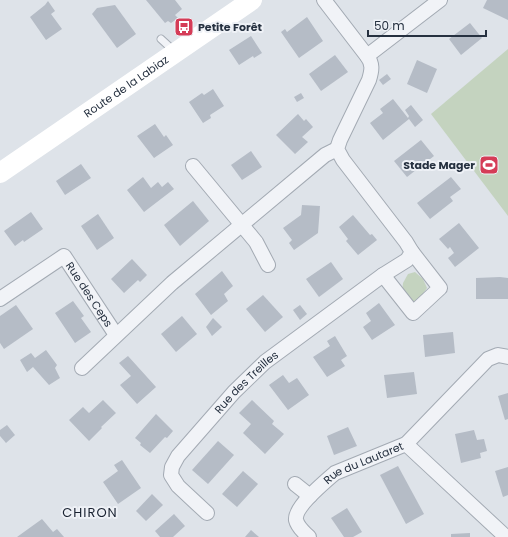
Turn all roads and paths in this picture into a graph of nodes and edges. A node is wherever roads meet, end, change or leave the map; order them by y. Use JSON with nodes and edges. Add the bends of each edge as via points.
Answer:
{"nodes":[{"id":1,"x":324,"y":0,"type":"edge"},
{"id":2,"x":440,"y":0,"type":"edge"},
{"id":3,"x":248,"y":1,"type":"edge"},
{"id":4,"x":161,"y":39,"type":"dead end"},
{"id":5,"x":176,"y":53,"type":"junction"},
{"id":6,"x":367,"y":56,"type":"junction"},
{"id":7,"x":337,"y":149,"type":"junction"},
{"id":8,"x":193,"y":166,"type":"dead end"},
{"id":9,"x":0,"y":173,"type":"edge"},
{"id":10,"x":241,"y":224,"type":"junction"},
{"id":11,"x":412,"y":252,"type":"junction"},
{"id":12,"x":268,"y":265,"type":"dead end"},
{"id":13,"x":383,"y":276,"type":"junction"},
{"id":14,"x":0,"y":299,"type":"edge"},
{"id":15,"x":116,"y":335,"type":"junction"},
{"id":16,"x":508,"y":357,"type":"edge"},
{"id":17,"x":82,"y":368,"type":"dead end"},
{"id":18,"x":406,"y":444,"type":"junction"},
{"id":19,"x":295,"y":484,"type":"dead end"},
{"id":20,"x":310,"y":496,"type":"junction"},
{"id":21,"x":207,"y":513,"type":"dead end"},
{"id":22,"x":309,"y":537,"type":"edge"},
{"id":23,"x":506,"y":537,"type":"edge"}],
"edges":[{"from":1,"to":6,"type":"street"},
{"from":2,"to":6,"type":"street"},
{"from":3,"to":5,"type":"main road","name":"Route de la Labiaz"},
{"from":4,"to":5,"type":"lane"},
{"from":5,"to":9,"type":"main road","name":"Route de la Labiaz"},
{"from":6,"to":7,"type":"street","via":[[372,69],[369,80]]},
{"from":7,"to":10,"type":"street","name":"Rue des Ceps","via":[[325,155]]},
{"from":7,"to":11,"type":"street"},
{"from":8,"to":10,"type":"street"},
{"from":10,"to":12,"type":"street","via":[[256,242]]},
{"from":10,"to":15,"type":"street","name":"Rue des Ceps"},
{"from":11,"to":13,"type":"street","name":"Rue des Treilles","via":[[407,260]]},
{"from":11,"to":13,"type":"street","via":[[440,288],[413,313]]},
{"from":13,"to":21,"type":"street","name":"Rue des Treilles","via":[[265,362],[234,392],[178,456],[171,475],[178,486]]},
{"from":14,"to":15,"type":"street","name":"Rue des Ceps","via":[[64,256]]},
{"from":15,"to":17,"type":"street","name":"Rue des Ceps"},
{"from":16,"to":18,"type":"street","name":"Rue du Lautaret","via":[[498,355],[488,359]]},
{"from":18,"to":20,"type":"street","name":"Rue du Lautaret","via":[[335,472]]},
{"from":18,"to":23,"type":"street"},
{"from":19,"to":20,"type":"street"},
{"from":20,"to":22,"type":"street","name":"Rue du Lautaret","via":[[297,512],[296,519],[299,528]]}]}
